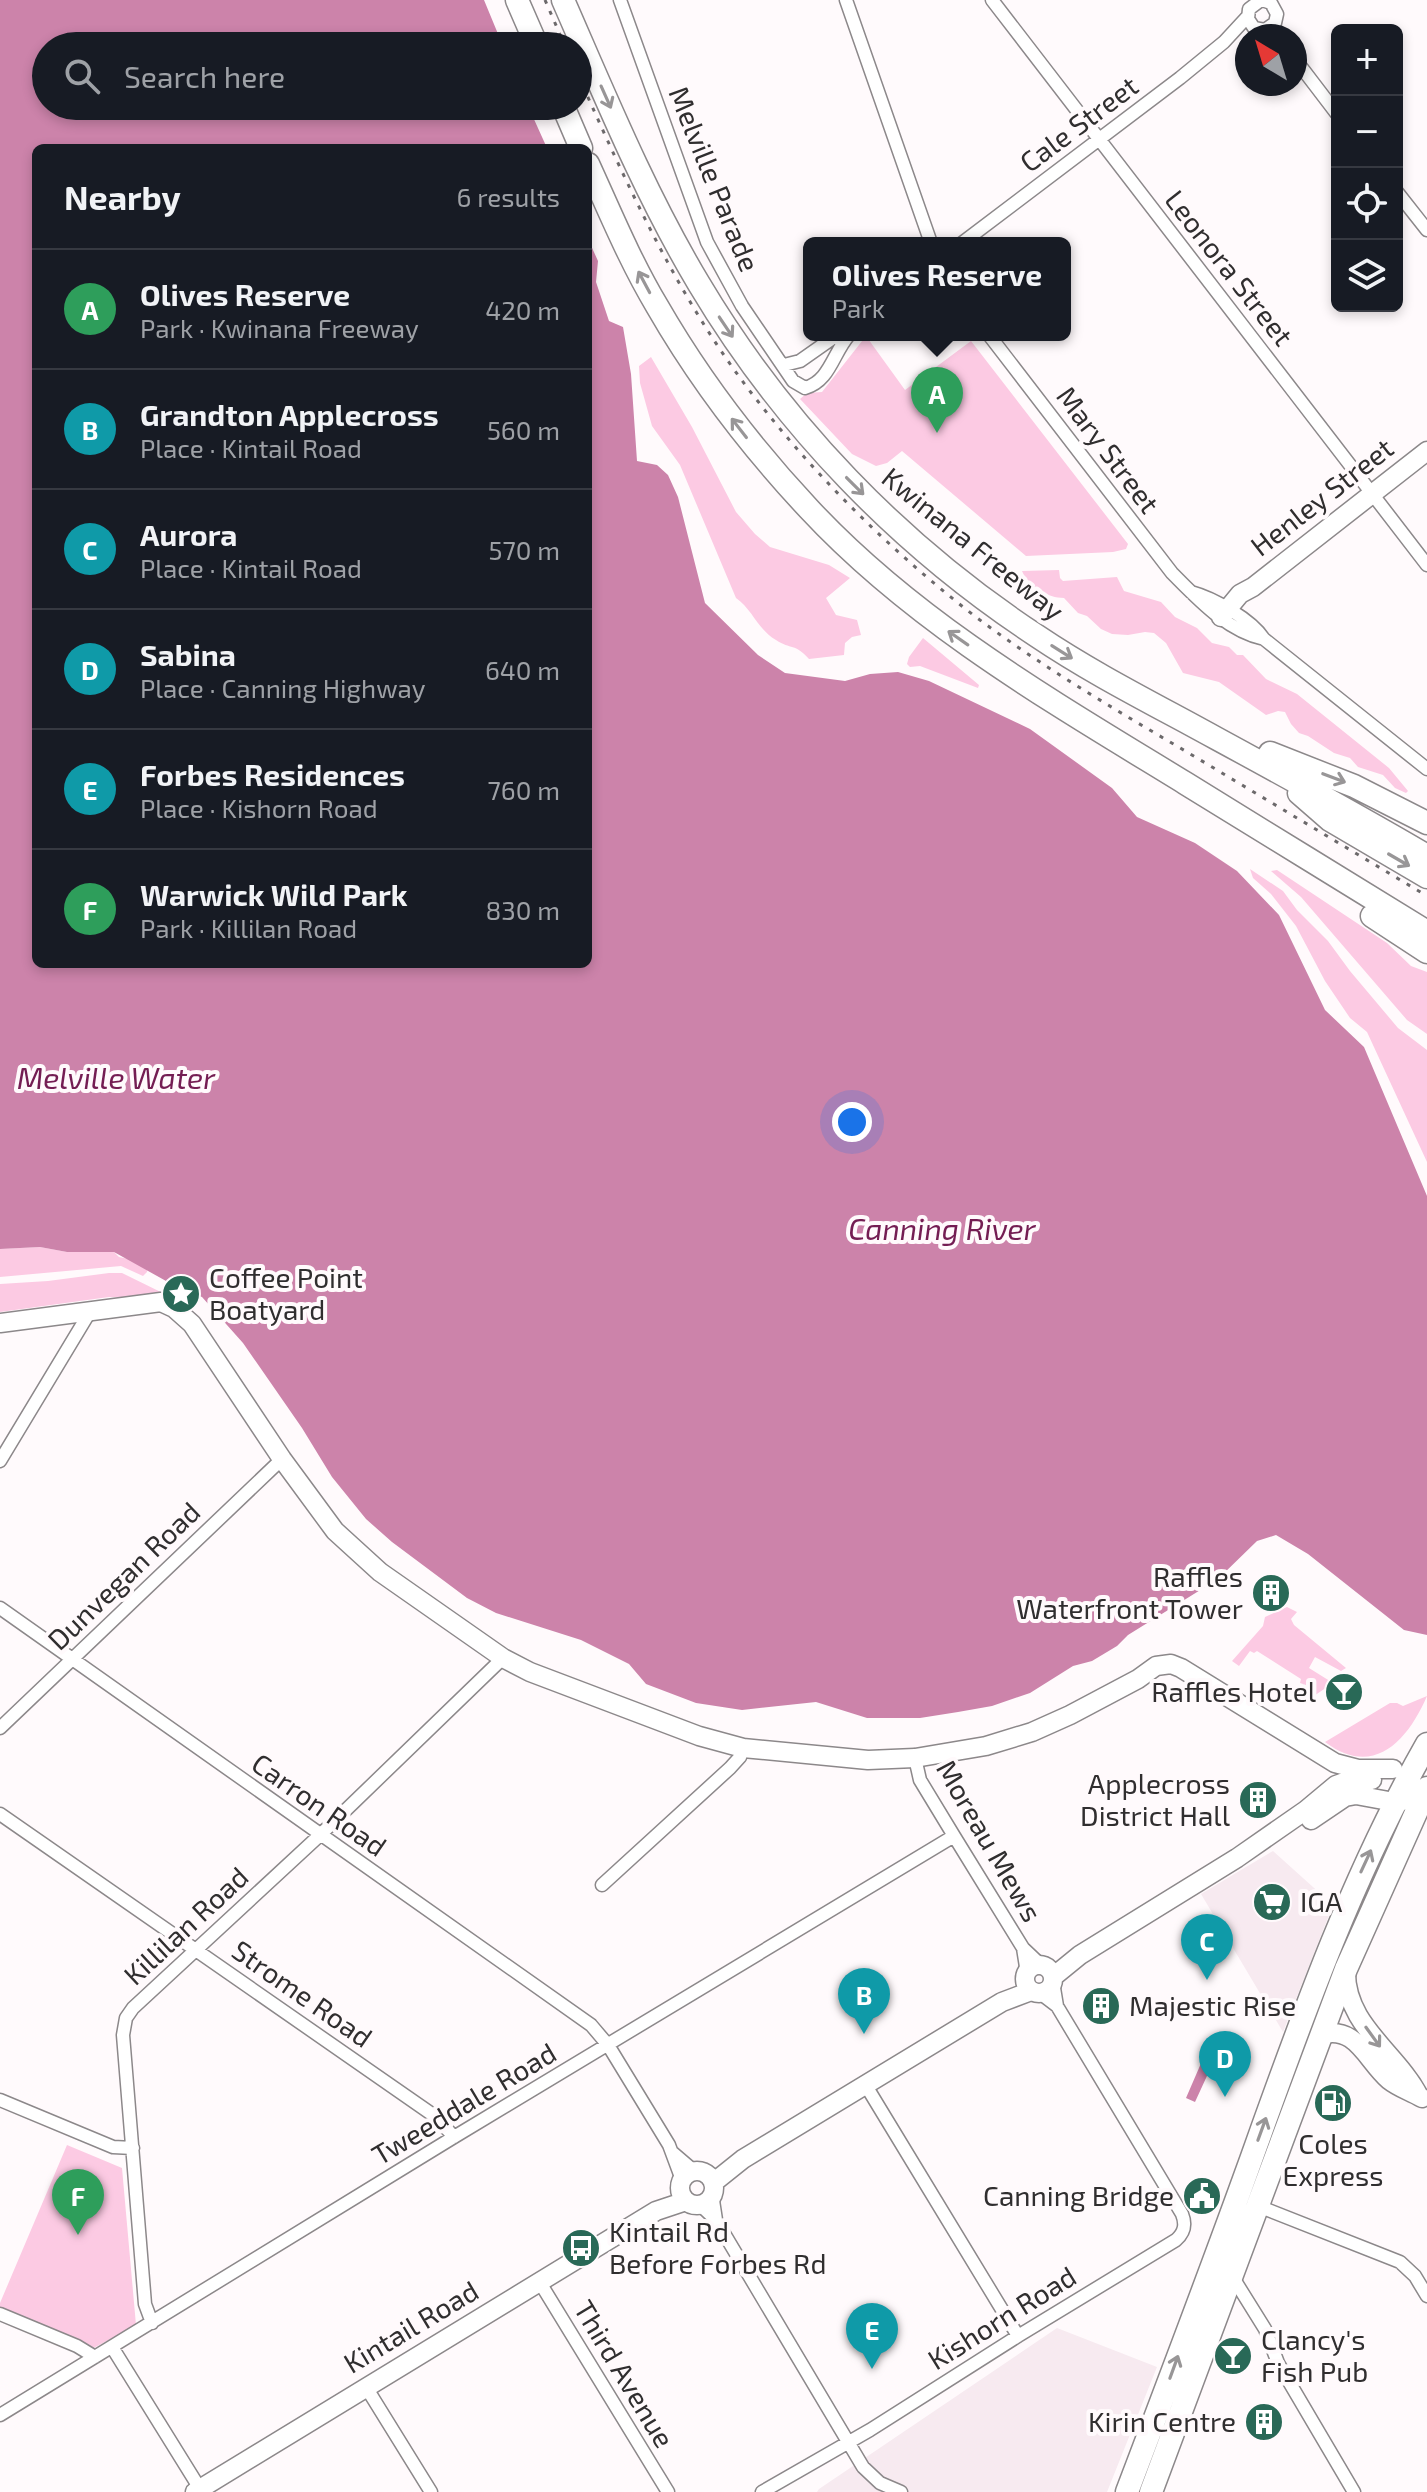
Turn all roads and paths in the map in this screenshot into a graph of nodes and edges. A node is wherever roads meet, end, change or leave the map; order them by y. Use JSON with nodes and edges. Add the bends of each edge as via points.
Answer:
{"nodes":[{"id":1,"x":517,"y":0,"type":"edge"},
{"id":2,"x":563,"y":0,"type":"edge"},
{"id":3,"x":846,"y":0,"type":"edge"},
{"id":4,"x":992,"y":0,"type":"edge"},
{"id":5,"x":623,"y":1,"type":"edge"},
{"id":6,"x":1265,"y":11,"type":"edge"},
{"id":7,"x":531,"y":32,"type":"edge"},
{"id":8,"x":577,"y":32,"type":"edge"},
{"id":9,"x":592,"y":66,"type":"edge"},
{"id":10,"x":1307,"y":75,"type":"edge"},
{"id":11,"x":1331,"y":106,"type":"edge"},
{"id":12,"x":569,"y":120,"type":"edge"},
{"id":13,"x":1099,"y":139,"type":"junction"},
{"id":14,"x":579,"y":144,"type":"edge"},
{"id":15,"x":592,"y":173,"type":"edge"},
{"id":16,"x":1403,"y":200,"type":"edge"},
{"id":17,"x":1427,"y":230,"type":"edge"},
{"id":18,"x":929,"y":237,"type":"edge"},
{"id":19,"x":970,"y":237,"type":"edge"},
{"id":20,"x":828,"y":341,"type":"edge"},
{"id":21,"x":843,"y":341,"type":"edge"},
{"id":22,"x":994,"y":341,"type":"edge"},
{"id":23,"x":784,"y":365,"type":"junction"},
{"id":24,"x":1427,"y":451,"type":"edge"},
{"id":25,"x":1372,"y":493,"type":"junction"},
{"id":26,"x":1427,"y":565,"type":"edge"},
{"id":27,"x":1228,"y":616,"type":"junction"},
{"id":28,"x":1023,"y":682,"type":"junction"},
{"id":29,"x":1183,"y":720,"type":"junction"},
{"id":30,"x":1268,"y":766,"type":"junction"},
{"id":31,"x":1427,"y":769,"type":"edge"},
{"id":32,"x":1427,"y":823,"type":"edge"},
{"id":33,"x":1301,"y":855,"type":"junction"},
{"id":34,"x":1427,"y":856,"type":"edge"},
{"id":35,"x":1427,"y":877,"type":"edge"},
{"id":36,"x":1427,"y":918,"type":"edge"},
{"id":37,"x":1427,"y":932,"type":"edge"},
{"id":38,"x":1427,"y":952,"type":"edge"},
{"id":39,"x":91,"y":1310,"type":"junction"},
{"id":40,"x":0,"y":1323,"type":"edge"},
{"id":41,"x":282,"y":1459,"type":"junction"},
{"id":42,"x":0,"y":1461,"type":"edge"},
{"id":43,"x":0,"y":1608,"type":"edge"},
{"id":44,"x":503,"y":1658,"type":"junction"},
{"id":45,"x":71,"y":1660,"type":"junction"},
{"id":46,"x":1138,"y":1679,"type":"junction"},
{"id":47,"x":0,"y":1728,"type":"edge"},
{"id":48,"x":1427,"y":1744,"type":"edge"},
{"id":49,"x":743,"y":1748,"type":"junction"},
{"id":50,"x":915,"y":1758,"type":"junction"},
{"id":51,"x":1393,"y":1769,"type":"junction"},
{"id":52,"x":1426,"y":1790,"type":"edge"},
{"id":53,"x":1325,"y":1793,"type":"junction"},
{"id":54,"x":1394,"y":1802,"type":"junction"},
{"id":55,"x":0,"y":1814,"type":"edge"},
{"id":56,"x":320,"y":1835,"type":"junction"},
{"id":57,"x":954,"y":1836,"type":"junction"},
{"id":58,"x":1237,"y":1858,"type":"junction"},
{"id":59,"x":602,"y":1885,"type":"dead end"},
{"id":60,"x":196,"y":1949,"type":"junction"},
{"id":61,"x":1346,"y":1969,"type":"junction"},
{"id":62,"x":1039,"y":1978,"type":"junction"},
{"id":63,"x":1320,"y":2035,"type":"junction"},
{"id":64,"x":608,"y":2045,"type":"junction"},
{"id":65,"x":865,"y":2084,"type":"junction"},
{"id":66,"x":1423,"y":2099,"type":"edge"},
{"id":67,"x":0,"y":2100,"type":"edge"},
{"id":68,"x":454,"y":2137,"type":"junction"},
{"id":69,"x":133,"y":2148,"type":"junction"},
{"id":70,"x":696,"y":2186,"type":"junction"},
{"id":71,"x":1258,"y":2206,"type":"junction"},
{"id":72,"x":1183,"y":2232,"type":"joint"},
{"id":73,"x":1231,"y":2276,"type":"junction"},
{"id":74,"x":539,"y":2281,"type":"junction"},
{"id":75,"x":1427,"y":2296,"type":"edge"},
{"id":76,"x":0,"y":2314,"type":"edge"},
{"id":77,"x":152,"y":2323,"type":"junction"},
{"id":78,"x":1018,"y":2336,"type":"junction"},
{"id":79,"x":112,"y":2347,"type":"junction"},
{"id":80,"x":95,"y":2357,"type":"junction"},
{"id":81,"x":366,"y":2387,"type":"junction"},
{"id":82,"x":0,"y":2415,"type":"edge"},
{"id":83,"x":849,"y":2442,"type":"junction"},
{"id":84,"x":781,"y":2480,"type":"junction"},
{"id":85,"x":199,"y":2491,"type":"edge"},
{"id":86,"x":431,"y":2492,"type":"edge"},
{"id":87,"x":668,"y":2492,"type":"edge"},
{"id":88,"x":762,"y":2492,"type":"edge"},
{"id":89,"x":789,"y":2492,"type":"edge"},
{"id":90,"x":901,"y":2492,"type":"edge"},
{"id":91,"x":1127,"y":2492,"type":"edge"},
{"id":92,"x":1151,"y":2492,"type":"edge"},
{"id":93,"x":1354,"y":2492,"type":"edge"}],
"edges":[{"from":1,"to":7,"type":"highway"},
{"from":2,"to":8,"type":"highway","name":"Kwinana Freeway","one_way":true},
{"from":3,"to":18,"type":"street"},
{"from":4,"to":13,"type":"street","name":"Leonora Street"},
{"from":5,"to":23,"type":"street","name":"Melville Parade","via":[[707,242],[742,306]]},
{"from":6,"to":13,"type":"street","name":"Cale Street"},
{"from":9,"to":29,"type":"highway","name":"Kwinana Freeway","one_way":true,"via":[[670,233],[722,322],[798,425],[884,516],[983,598],[1068,656]]},
{"from":10,"to":11,"type":"street"},
{"from":12,"to":14,"type":"highway"},
{"from":13,"to":19,"type":"street","name":"Cale Street"},
{"from":13,"to":25,"type":"street","name":"Leonora Street"},
{"from":28,"to":15,"type":"highway","one_way":true,"via":[[881,579],[808,509],[756,449],[655,304]]},
{"from":16,"to":17,"type":"street"},
{"from":20,"to":23,"type":"street","via":[[800,361]]},
{"from":21,"to":23,"type":"street","via":[[815,385],[805,388],[793,381]]},
{"from":22,"to":27,"type":"street","name":"Mary Street","via":[[1164,563],[1200,602]]},
{"from":24,"to":25,"type":"street","name":"Henley Street"},
{"from":25,"to":26,"type":"street","name":"Leonora Street"},
{"from":25,"to":27,"type":"street","name":"Henley Street","via":[[1245,589]]},
{"from":27,"to":31,"type":"street","name":"Mary Street","via":[[1258,629]]},
{"from":28,"to":33,"type":"highway"},
{"from":28,"to":38,"type":"highway","via":[[1169,791]]},
{"from":29,"to":30,"type":"highway","name":"Kwinana Freeway"},
{"from":29,"to":32,"type":"highway","one_way":true,"via":[[1354,786]]},
{"from":30,"to":34,"type":"highway","name":"Kwinana Freeway"},
{"from":30,"to":35,"type":"highway","one_way":true,"via":[[1330,820]]},
{"from":33,"to":36,"type":"highway"},
{"from":33,"to":37,"type":"highway"},
{"from":39,"to":40,"type":"street"},
{"from":39,"to":41,"type":"street","via":[[161,1302],[183,1314]]},
{"from":39,"to":42,"type":"street"},
{"from":41,"to":44,"type":"street","via":[[353,1548]]},
{"from":41,"to":45,"type":"street","name":"Dunvegan Road"},
{"from":43,"to":45,"type":"street","name":"Carron Road"},
{"from":44,"to":49,"type":"street"},
{"from":44,"to":56,"type":"street","name":"Killilan Road"},
{"from":45,"to":47,"type":"street","name":"Dunvegan Road"},
{"from":45,"to":56,"type":"street","name":"Carron Road"},
{"from":46,"to":50,"type":"street","via":[[1032,1732]]},
{"from":46,"to":51,"type":"street","via":[[1156,1666],[1171,1664],[1335,1763]]},
{"from":46,"to":53,"type":"street","via":[[1169,1674],[1184,1681],[1320,1768]]},
{"from":48,"to":51,"type":"street","name":"Kintail Road"},
{"from":48,"to":54,"type":"highway"},
{"from":49,"to":50,"type":"street","via":[[868,1760]]},
{"from":49,"to":59,"type":"street","via":[[730,1768]]},
{"from":50,"to":57,"type":"street","name":"Moreau Mews","via":[[920,1780]]},
{"from":51,"to":53,"type":"street","name":"Kintail Road","via":[[1374,1779],[1341,1783]]},
{"from":52,"to":54,"type":"street","via":[[1411,1800]]},
{"from":52,"to":61,"type":"highway"},
{"from":53,"to":58,"type":"street","name":"Kintail Road"},
{"from":54,"to":58,"type":"street","name":"Kintail Road","via":[[1345,1797],[1290,1834]]},
{"from":91,"to":54,"type":"highway","one_way":true,"via":[[1297,2031],[1354,1886]]},
{"from":55,"to":60,"type":"street","name":"Strome Road"},
{"from":56,"to":60,"type":"street","name":"Killilan Road"},
{"from":56,"to":64,"type":"street","name":"Carron Road","via":[[591,2025]]},
{"from":57,"to":62,"type":"street","name":"Moreau Mews"},
{"from":57,"to":64,"type":"street","name":"Tweeddale Road"},
{"from":58,"to":62,"type":"street","name":"Kintail Road"},
{"from":60,"to":68,"type":"street","name":"Strome Road","via":[[436,2117]]},
{"from":60,"to":69,"type":"street","name":"Killilan Road","via":[[133,2008],[124,2023]]},
{"from":61,"to":63,"type":"highway"},
{"from":61,"to":66,"type":"street","one_way":true,"via":[[1347,1991],[1357,2014]]},
{"from":62,"to":65,"type":"street","name":"Kintail Road"},
{"from":62,"to":72,"type":"street","name":"Moreau Mews","via":[[1182,2214]]},
{"from":63,"to":66,"type":"street","via":[[1346,2034],[1388,2079]]},
{"from":63,"to":71,"type":"highway"},
{"from":64,"to":68,"type":"street","name":"Tweeddale Road"},
{"from":64,"to":70,"type":"street","name":"Carron Road"},
{"from":65,"to":70,"type":"street","name":"Kintail Road"},
{"from":65,"to":78,"type":"street"},
{"from":67,"to":69,"type":"street","via":[[113,2147]]},
{"from":68,"to":77,"type":"street","name":"Tweeddale Road"},
{"from":69,"to":77,"type":"street","name":"Killilan Road","via":[[145,2304]]},
{"from":70,"to":74,"type":"street","name":"Kintail Road"},
{"from":70,"to":83,"type":"street","name":"Carron Road"},
{"from":71,"to":73,"type":"highway"},
{"from":71,"to":75,"type":"street","via":[[1400,2262]]},
{"from":72,"to":78,"type":"street","name":"Kishorn Road"},
{"from":73,"to":92,"type":"highway"},
{"from":73,"to":93,"type":"street"},
{"from":74,"to":81,"type":"street","name":"Kintail Road"},
{"from":74,"to":87,"type":"street","name":"Third Avenue"},
{"from":76,"to":80,"type":"street"},
{"from":77,"to":79,"type":"street","name":"Tweeddale Road"},
{"from":78,"to":83,"type":"street","name":"Kishorn Road"},
{"from":79,"to":80,"type":"street","name":"Tweeddale Road"},
{"from":79,"to":85,"type":"street"},
{"from":80,"to":82,"type":"street","name":"Tweeddale Road"},
{"from":81,"to":85,"type":"street","name":"Kintail Road"},
{"from":81,"to":86,"type":"street"},
{"from":83,"to":84,"type":"street","name":"Kishorn Road"},
{"from":83,"to":90,"type":"street","via":[[871,2476]]},
{"from":84,"to":88,"type":"street","name":"Kishorn Road"},
{"from":84,"to":89,"type":"street"}]}
